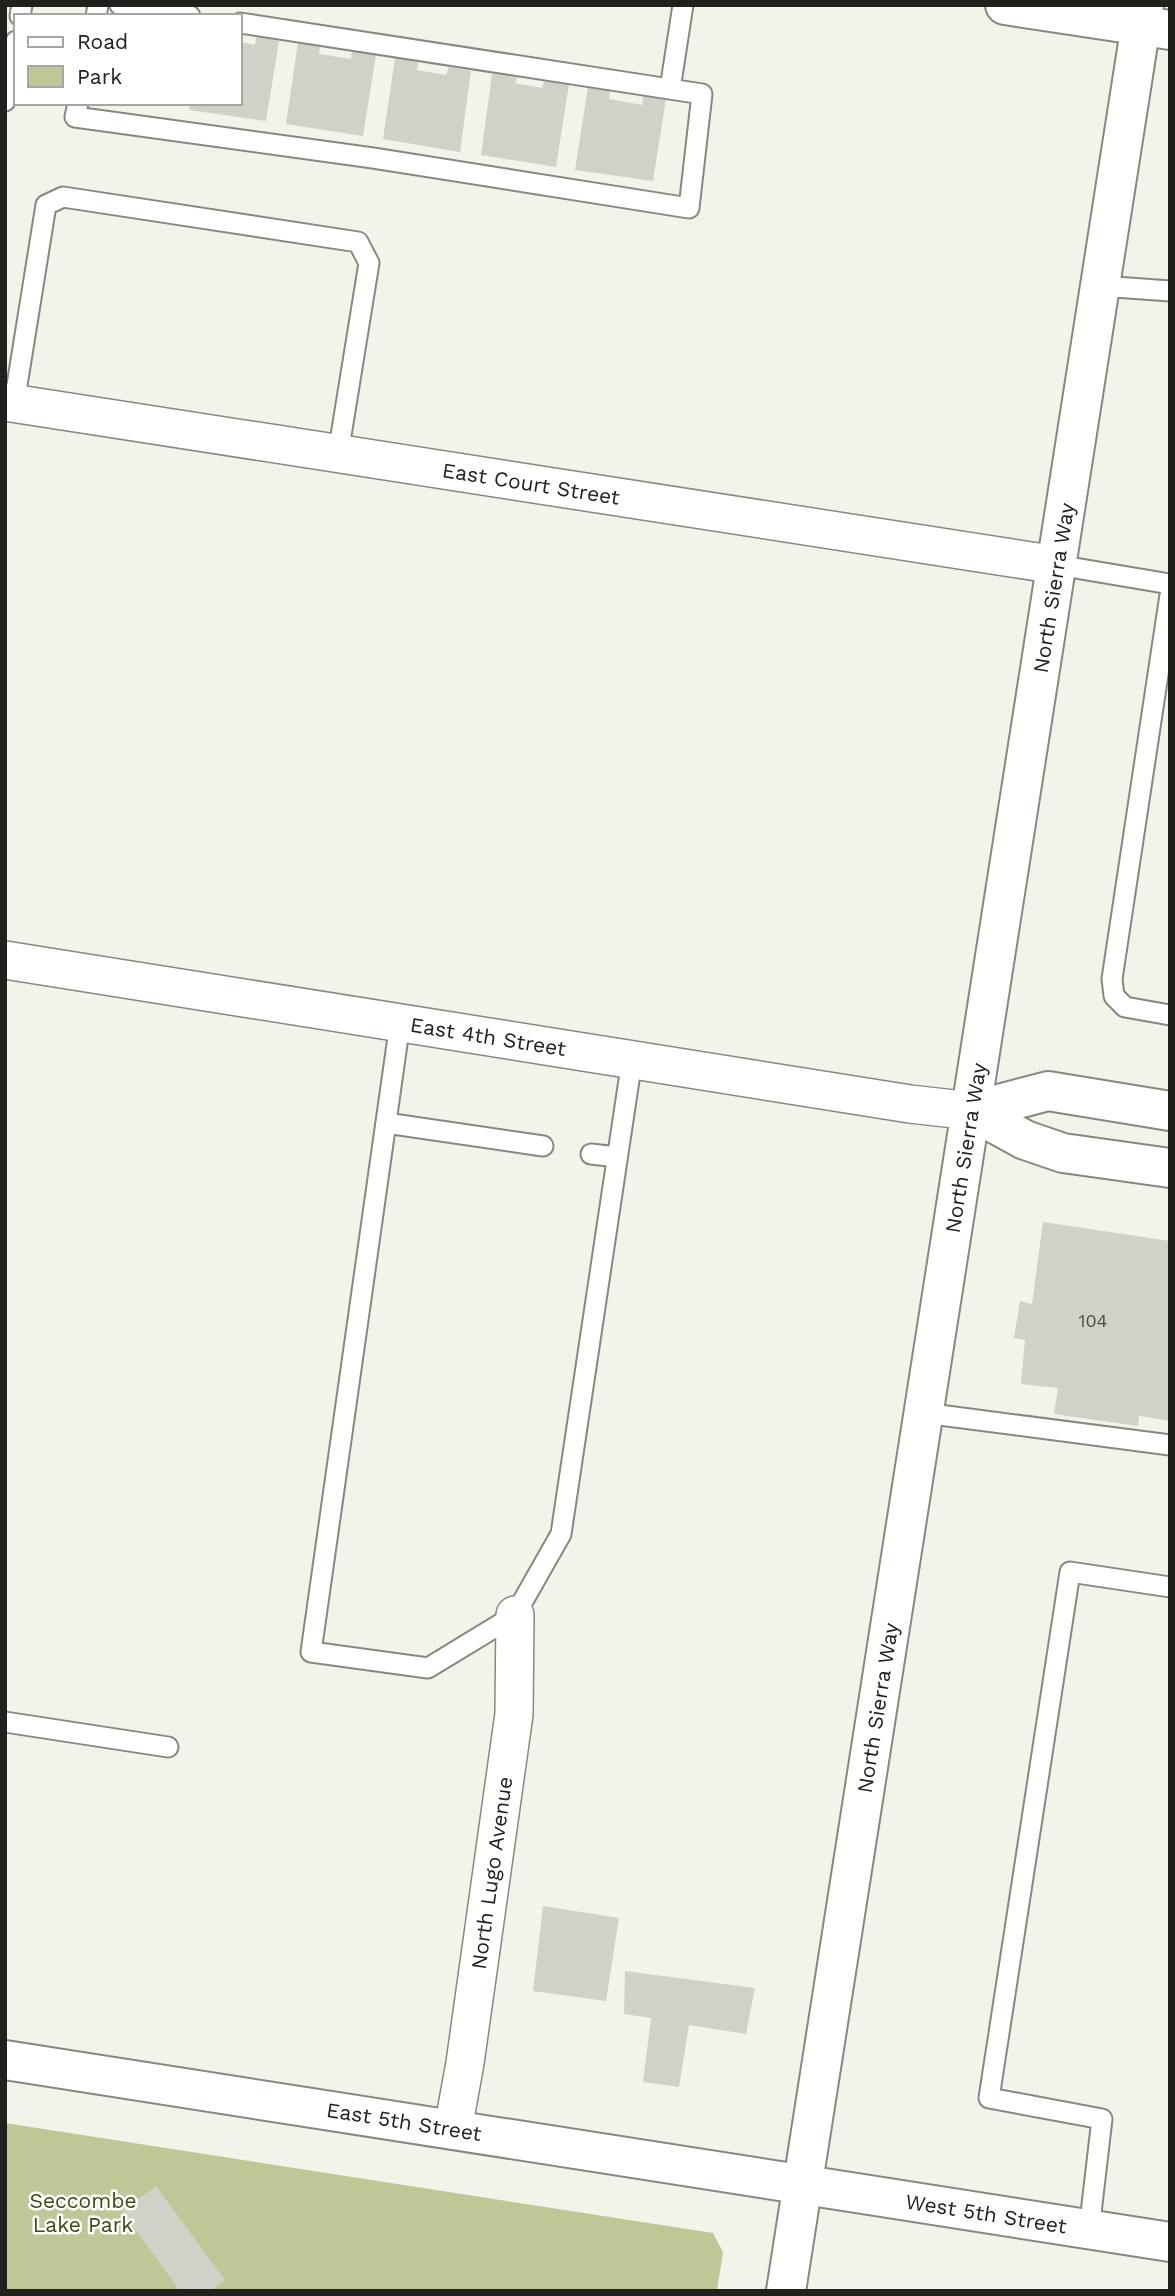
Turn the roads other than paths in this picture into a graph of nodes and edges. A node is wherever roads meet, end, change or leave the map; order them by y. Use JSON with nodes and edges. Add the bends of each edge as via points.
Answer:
{"nodes":[{"id":1,"x":120,"y":5,"type":"edge"},
{"id":2,"x":682,"y":5,"type":"edge"},
{"id":3,"x":1005,"y":5,"type":"edge"},
{"id":4,"x":177,"y":14,"type":"edge"},
{"id":5,"x":1152,"y":21,"type":"edge"},
{"id":6,"x":242,"y":23,"type":"edge"},
{"id":7,"x":14,"y":52,"type":"edge"},
{"id":8,"x":670,"y":89,"type":"junction"},
{"id":9,"x":5,"y":101,"type":"edge"},
{"id":10,"x":78,"y":105,"type":"edge"},
{"id":11,"x":1101,"y":286,"type":"junction"},
{"id":12,"x":1170,"y":291,"type":"edge"},
{"id":13,"x":10,"y":403,"type":"edge"},
{"id":14,"x":338,"y":454,"type":"junction"},
{"id":15,"x":1057,"y":565,"type":"junction"},
{"id":16,"x":1170,"y":584,"type":"edge"},
{"id":17,"x":1170,"y":595,"type":"edge"},
{"id":18,"x":5,"y":960,"type":"edge"},
{"id":19,"x":1170,"y":1015,"type":"edge"},
{"id":20,"x":400,"y":1023,"type":"junction"},
{"id":21,"x":632,"y":1059,"type":"junction"},
{"id":22,"x":972,"y":1111,"type":"junction"},
{"id":23,"x":1170,"y":1111,"type":"edge"},
{"id":24,"x":386,"y":1123,"type":"junction"},
{"id":25,"x":543,"y":1146,"type":"dead end"},
{"id":26,"x":591,"y":1154,"type":"dead end"},
{"id":27,"x":617,"y":1157,"type":"junction"},
{"id":28,"x":1170,"y":1168,"type":"edge"},
{"id":29,"x":924,"y":1413,"type":"junction"},
{"id":30,"x":1170,"y":1445,"type":"edge"},
{"id":31,"x":1170,"y":1587,"type":"edge"},
{"id":32,"x":515,"y":1615,"type":"junction"},
{"id":33,"x":5,"y":1722,"type":"edge"},
{"id":34,"x":169,"y":1747,"type":"dead end"},
{"id":35,"x":5,"y":2060,"type":"edge"},
{"id":36,"x":453,"y":2129,"type":"junction"},
{"id":37,"x":803,"y":2186,"type":"junction"},
{"id":38,"x":1089,"y":2230,"type":"junction"},
{"id":39,"x":1170,"y":2242,"type":"edge"},
{"id":40,"x":786,"y":2291,"type":"edge"}],
"edges":[{"from":1,"to":4,"type":"lane"},
{"from":2,"to":8,"type":"lane"},
{"from":3,"to":5,"type":"street"},
{"from":5,"to":11,"type":"street","name":"North Sierra Way"},
{"from":6,"to":8,"type":"lane"},
{"from":7,"to":9,"type":"lane"},
{"from":8,"to":10,"type":"lane","via":[[702,94],[689,208],[75,117]]},
{"from":11,"to":12,"type":"lane"},
{"from":11,"to":15,"type":"street","name":"North Sierra Way"},
{"from":13,"to":14,"type":"street","name":"East Court Street"},
{"from":13,"to":14,"type":"lane","via":[[46,205],[63,197],[358,242],[369,263]]},
{"from":14,"to":15,"type":"street","name":"East Court Street"},
{"from":15,"to":16,"type":"lane"},
{"from":15,"to":22,"type":"street","name":"North Sierra Way"},
{"from":17,"to":19,"type":"lane","via":[[1112,979],[1114,996],[1125,1007]]},
{"from":18,"to":20,"type":"street","name":"East 4th Street"},
{"from":20,"to":21,"type":"street","name":"East 4th Street"},
{"from":20,"to":24,"type":"lane"},
{"from":21,"to":22,"type":"street","name":"East 4th Street"},
{"from":21,"to":27,"type":"lane"},
{"from":22,"to":23,"type":"street","via":[[1048,1091]]},
{"from":22,"to":28,"type":"street","via":[[1025,1140],[1063,1153]]},
{"from":22,"to":29,"type":"street","name":"North Sierra Way"},
{"from":24,"to":25,"type":"lane"},
{"from":24,"to":32,"type":"lane","via":[[311,1652],[428,1668]]},
{"from":26,"to":27,"type":"lane"},
{"from":27,"to":32,"type":"lane","via":[[561,1534]]},
{"from":29,"to":30,"type":"lane"},
{"from":29,"to":37,"type":"street","name":"North Sierra Way"},
{"from":31,"to":38,"type":"lane","via":[[1070,1572],[989,2098],[1102,2119]]},
{"from":32,"to":36,"type":"street","name":"North Lugo Avenue","via":[[514,1714]]},
{"from":33,"to":34,"type":"lane"},
{"from":35,"to":36,"type":"street","name":"East 5th Street"},
{"from":36,"to":37,"type":"street","name":"East 5th Street"},
{"from":37,"to":38,"type":"street","name":"West 5th Street"},
{"from":37,"to":40,"type":"street","name":"North Sierra Way"},
{"from":38,"to":39,"type":"street","name":"West 5th Street"}]}
